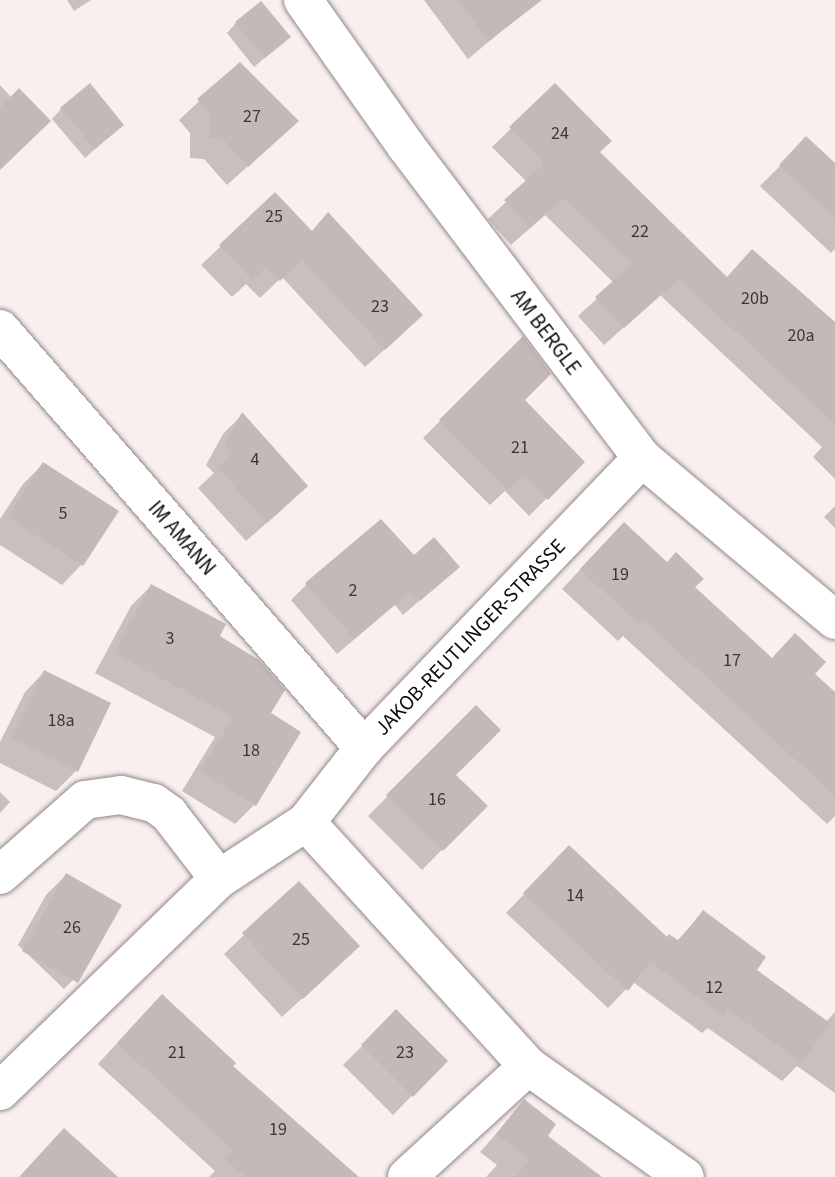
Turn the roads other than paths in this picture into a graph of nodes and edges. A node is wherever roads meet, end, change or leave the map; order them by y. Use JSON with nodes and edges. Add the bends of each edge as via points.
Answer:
{"nodes":[{"id":1,"x":303,"y":0,"type":"edge"},
{"id":2,"x":0,"y":329,"type":"edge"},
{"id":3,"x":642,"y":458,"type":"junction"},
{"id":4,"x":835,"y":620,"type":"edge"},
{"id":5,"x":364,"y":748,"type":"junction"},
{"id":6,"x":306,"y":822,"type":"junction"},
{"id":7,"x":0,"y":875,"type":"edge"},
{"id":8,"x":219,"y":879,"type":"junction"},
{"id":9,"x":528,"y":1066,"type":"junction"},
{"id":10,"x":0,"y":1091,"type":"edge"},
{"id":11,"x":407,"y":1177,"type":"edge"},
{"id":12,"x":685,"y":1177,"type":"edge"}],
"edges":[{"from":1,"to":3,"type":"street","name":"AM BERGLE","via":[[406,146]]},
{"from":2,"to":5,"type":"street","name":"IM AMANN"},
{"from":3,"to":4,"type":"street","name":"AM BERGLE"},
{"from":3,"to":5,"type":"street","name":"JAKOB-REUTLINGER-STRASSE"},
{"from":5,"to":6,"type":"street","name":"JAKOB-REUTLINGER-STRASSE"},
{"from":6,"to":8,"type":"street","name":"JAKOB-REUTLINGER-STRASSE"},
{"from":6,"to":9,"type":"street"},
{"from":7,"to":8,"type":"street","via":[[85,800],[121,795],[154,803],[169,814]]},
{"from":8,"to":10,"type":"street","name":"JAKOB-REUTLINGER-STRASSE"},
{"from":9,"to":11,"type":"street"},
{"from":9,"to":12,"type":"street"}]}
